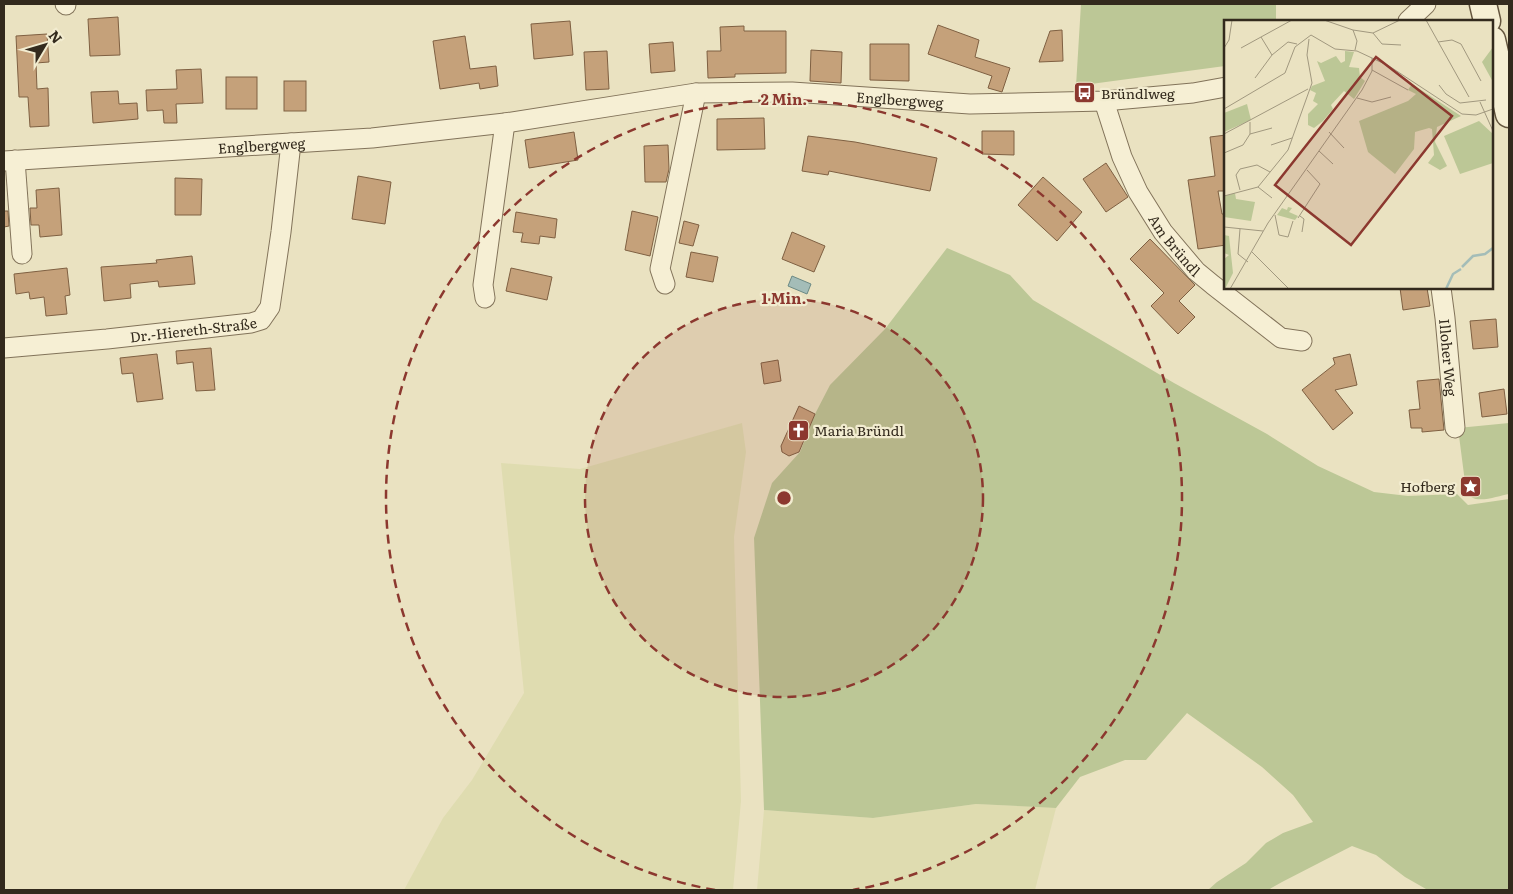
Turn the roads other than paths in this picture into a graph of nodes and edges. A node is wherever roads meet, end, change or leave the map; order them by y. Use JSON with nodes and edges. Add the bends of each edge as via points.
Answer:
{"nodes":[{"id":1,"x":1426,"y":4,"type":"edge"},
{"id":2,"x":1483,"y":4,"type":"edge"},
{"id":3,"x":1409,"y":20,"type":"edge"},
{"id":4,"x":1487,"y":20,"type":"edge"},
{"id":5,"x":1493,"y":44,"type":"edge"},
{"id":6,"x":1224,"y":87,"type":"edge"},
{"id":7,"x":696,"y":93,"type":"junction"},
{"id":8,"x":1104,"y":101,"type":"junction"},
{"id":9,"x":1509,"y":114,"type":"edge"},
{"id":10,"x":505,"y":123,"type":"junction"},
{"id":11,"x":291,"y":143,"type":"junction"},
{"id":12,"x":10,"y":160,"type":"edge"},
{"id":13,"x":22,"y":254,"type":"dead end"},
{"id":14,"x":665,"y":284,"type":"dead end"},
{"id":15,"x":1441,"y":289,"type":"edge"},
{"id":16,"x":485,"y":298,"type":"dead end"},
{"id":17,"x":1302,"y":341,"type":"dead end"},
{"id":18,"x":4,"y":348,"type":"edge"},
{"id":19,"x":1455,"y":428,"type":"dead end"}],
"edges":[{"from":1,"to":3,"type":"street"},
{"from":2,"to":4,"type":"street"},
{"from":5,"to":9,"type":"street"},
{"from":6,"to":8,"type":"street"},
{"from":7,"to":8,"type":"street","name":"Englbergweg","via":[[792,92],[970,104]]},
{"from":7,"to":10,"type":"street","name":"Englbergweg"},
{"from":7,"to":14,"type":"street","via":[[660,269]]},
{"from":8,"to":17,"type":"street","name":"Am Bründl","via":[[1122,157],[1138,192],[1163,232],[1196,271],[1213,285],[1281,338]]},
{"from":10,"to":11,"type":"street","name":"Englbergweg","via":[[372,138]]},
{"from":10,"to":16,"type":"street","via":[[483,285]]},
{"from":11,"to":12,"type":"street","name":"Englbergweg"},
{"from":11,"to":18,"type":"street","name":"Dr.-Hiereth-Straße","via":[[270,307],[261,320]]},
{"from":12,"to":13,"type":"street","name":"Englbergweg"},
{"from":15,"to":19,"type":"street","name":"Illoher Weg"}]}
